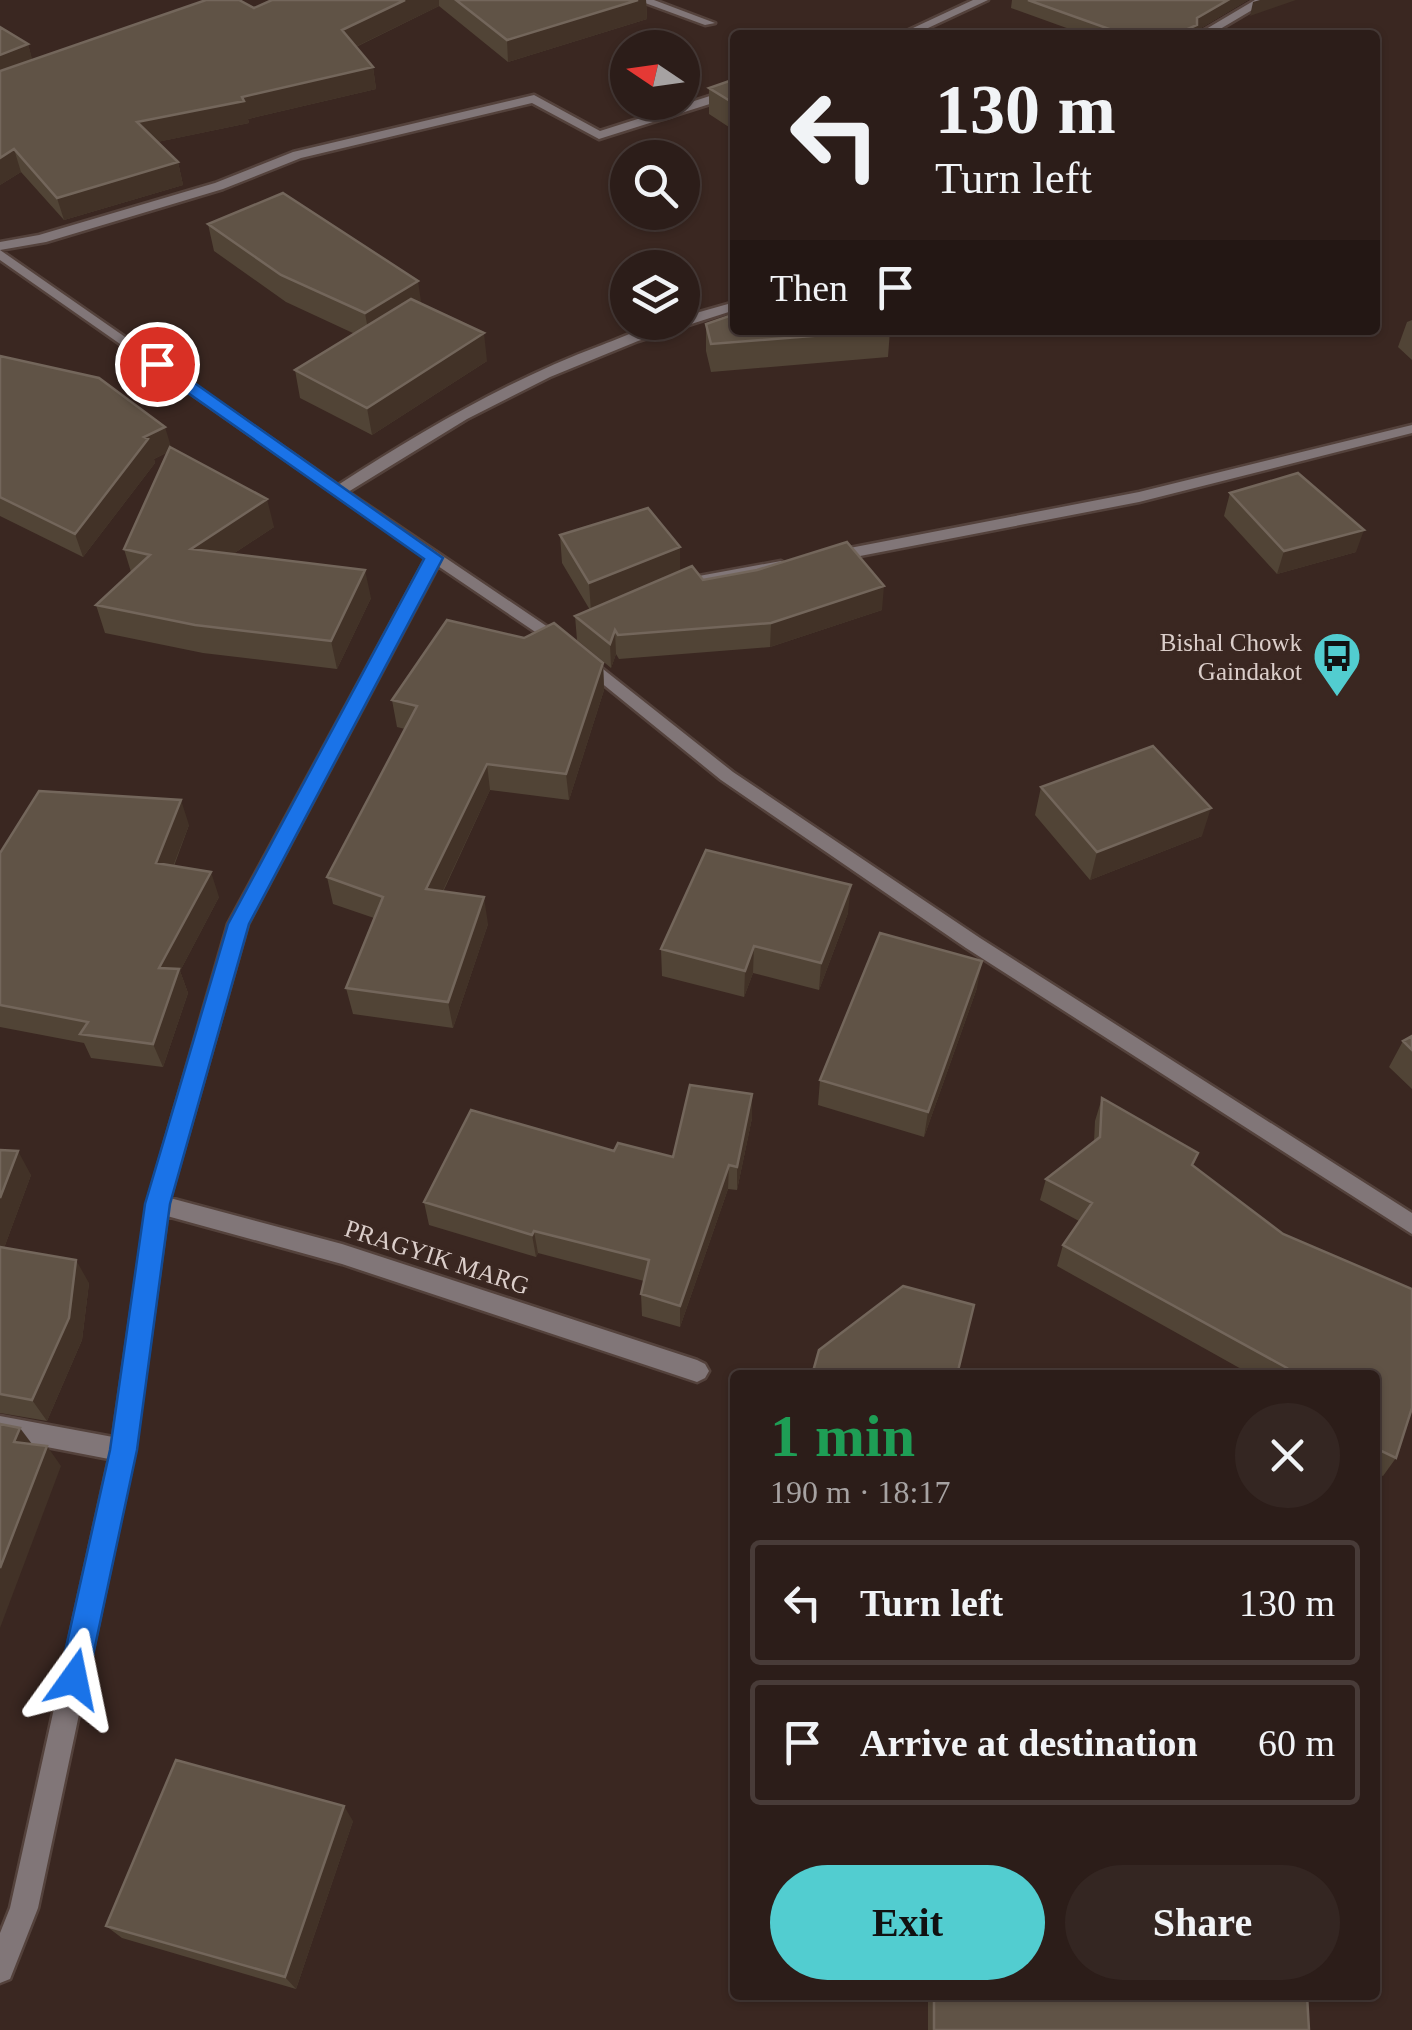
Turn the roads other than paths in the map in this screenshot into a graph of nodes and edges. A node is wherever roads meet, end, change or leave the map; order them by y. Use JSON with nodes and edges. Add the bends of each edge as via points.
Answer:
{"nodes":[{"id":1,"x":643,"y":0,"type":"edge"},
{"id":2,"x":982,"y":0,"type":"edge"},
{"id":3,"x":1263,"y":0,"type":"edge"},
{"id":4,"x":709,"y":23,"type":"dead end"},
{"id":5,"x":915,"y":30,"type":"edge"},
{"id":6,"x":1211,"y":30,"type":"edge"},
{"id":7,"x":730,"y":94,"type":"edge"},
{"id":8,"x":0,"y":250,"type":"edge"},
{"id":9,"x":730,"y":308,"type":"edge"},
{"id":10,"x":700,"y":317,"type":"edge"},
{"id":11,"x":630,"y":340,"type":"edge"},
{"id":12,"x":1412,"y":429,"type":"edge"},
{"id":13,"x":338,"y":492,"type":"junction"},
{"id":14,"x":434,"y":558,"type":"junction"},
{"id":15,"x":813,"y":560,"type":"edge"},
{"id":16,"x":794,"y":563,"type":"edge"},
{"id":17,"x":664,"y":590,"type":"edge"},
{"id":18,"x":158,"y":1204,"type":"junction"},
{"id":19,"x":1412,"y":1225,"type":"edge"},
{"id":20,"x":697,"y":1371,"type":"dead end"},
{"id":21,"x":0,"y":1427,"type":"edge"},
{"id":22,"x":123,"y":1450,"type":"junction"},
{"id":23,"x":0,"y":1969,"type":"edge"}],
"edges":[{"from":1,"to":4,"type":"street"},
{"from":2,"to":5,"type":"street"},
{"from":3,"to":6,"type":"street"},
{"from":7,"to":8,"type":"street","via":[[599,135],[534,99],[297,155],[219,186]]},
{"from":8,"to":13,"type":"street"},
{"from":9,"to":10,"type":"street"},
{"from":11,"to":13,"type":"street","via":[[552,367],[448,420]]},
{"from":12,"to":15,"type":"street","via":[[1004,525]]},
{"from":13,"to":14,"type":"street"},
{"from":14,"to":18,"type":"street","via":[[238,924]]},
{"from":14,"to":19,"type":"street","via":[[562,632],[726,776]]},
{"from":16,"to":17,"type":"street"},
{"from":18,"to":20,"type":"street","name":"PRAGYIK MARG","via":[[342,1254]]},
{"from":18,"to":22,"type":"street"},
{"from":21,"to":22,"type":"street"},
{"from":22,"to":23,"type":"street","via":[[24,1908]]}]}
